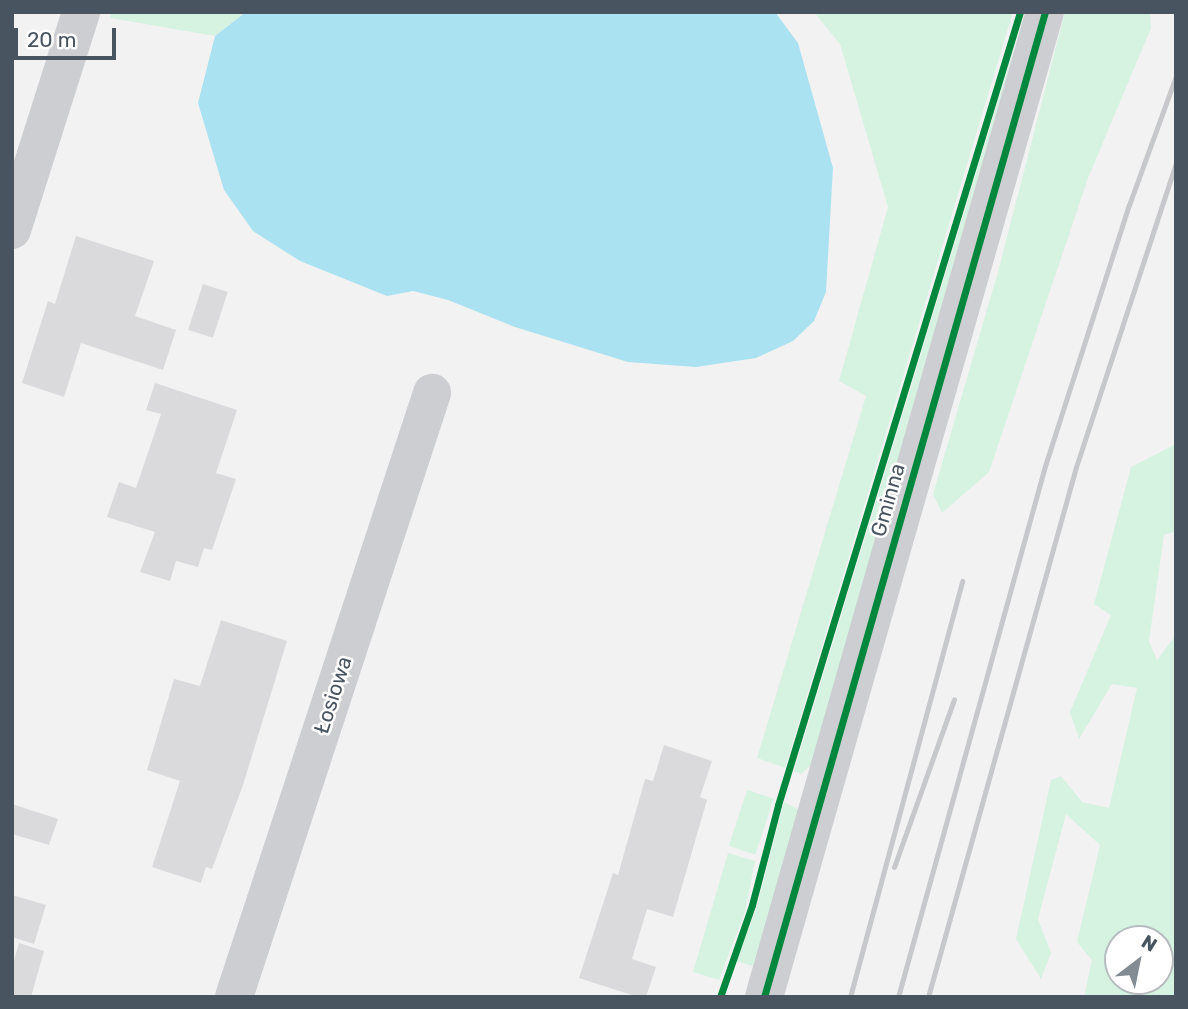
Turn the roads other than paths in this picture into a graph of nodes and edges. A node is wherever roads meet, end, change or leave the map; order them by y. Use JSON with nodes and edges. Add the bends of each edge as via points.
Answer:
{"nodes":[{"id":1,"x":81,"y":12,"type":"edge"},
{"id":2,"x":1045,"y":12,"type":"edge"},
{"id":3,"x":12,"y":230,"type":"edge"},
{"id":4,"x":432,"y":393,"type":"dead end"},
{"id":5,"x":234,"y":997,"type":"edge"},
{"id":6,"x":764,"y":997,"type":"edge"}],
"edges":[{"from":1,"to":3,"type":"street"},
{"from":2,"to":6,"type":"street","name":"Gminna"},
{"from":4,"to":5,"type":"street","name":"Łosiowa"}]}
